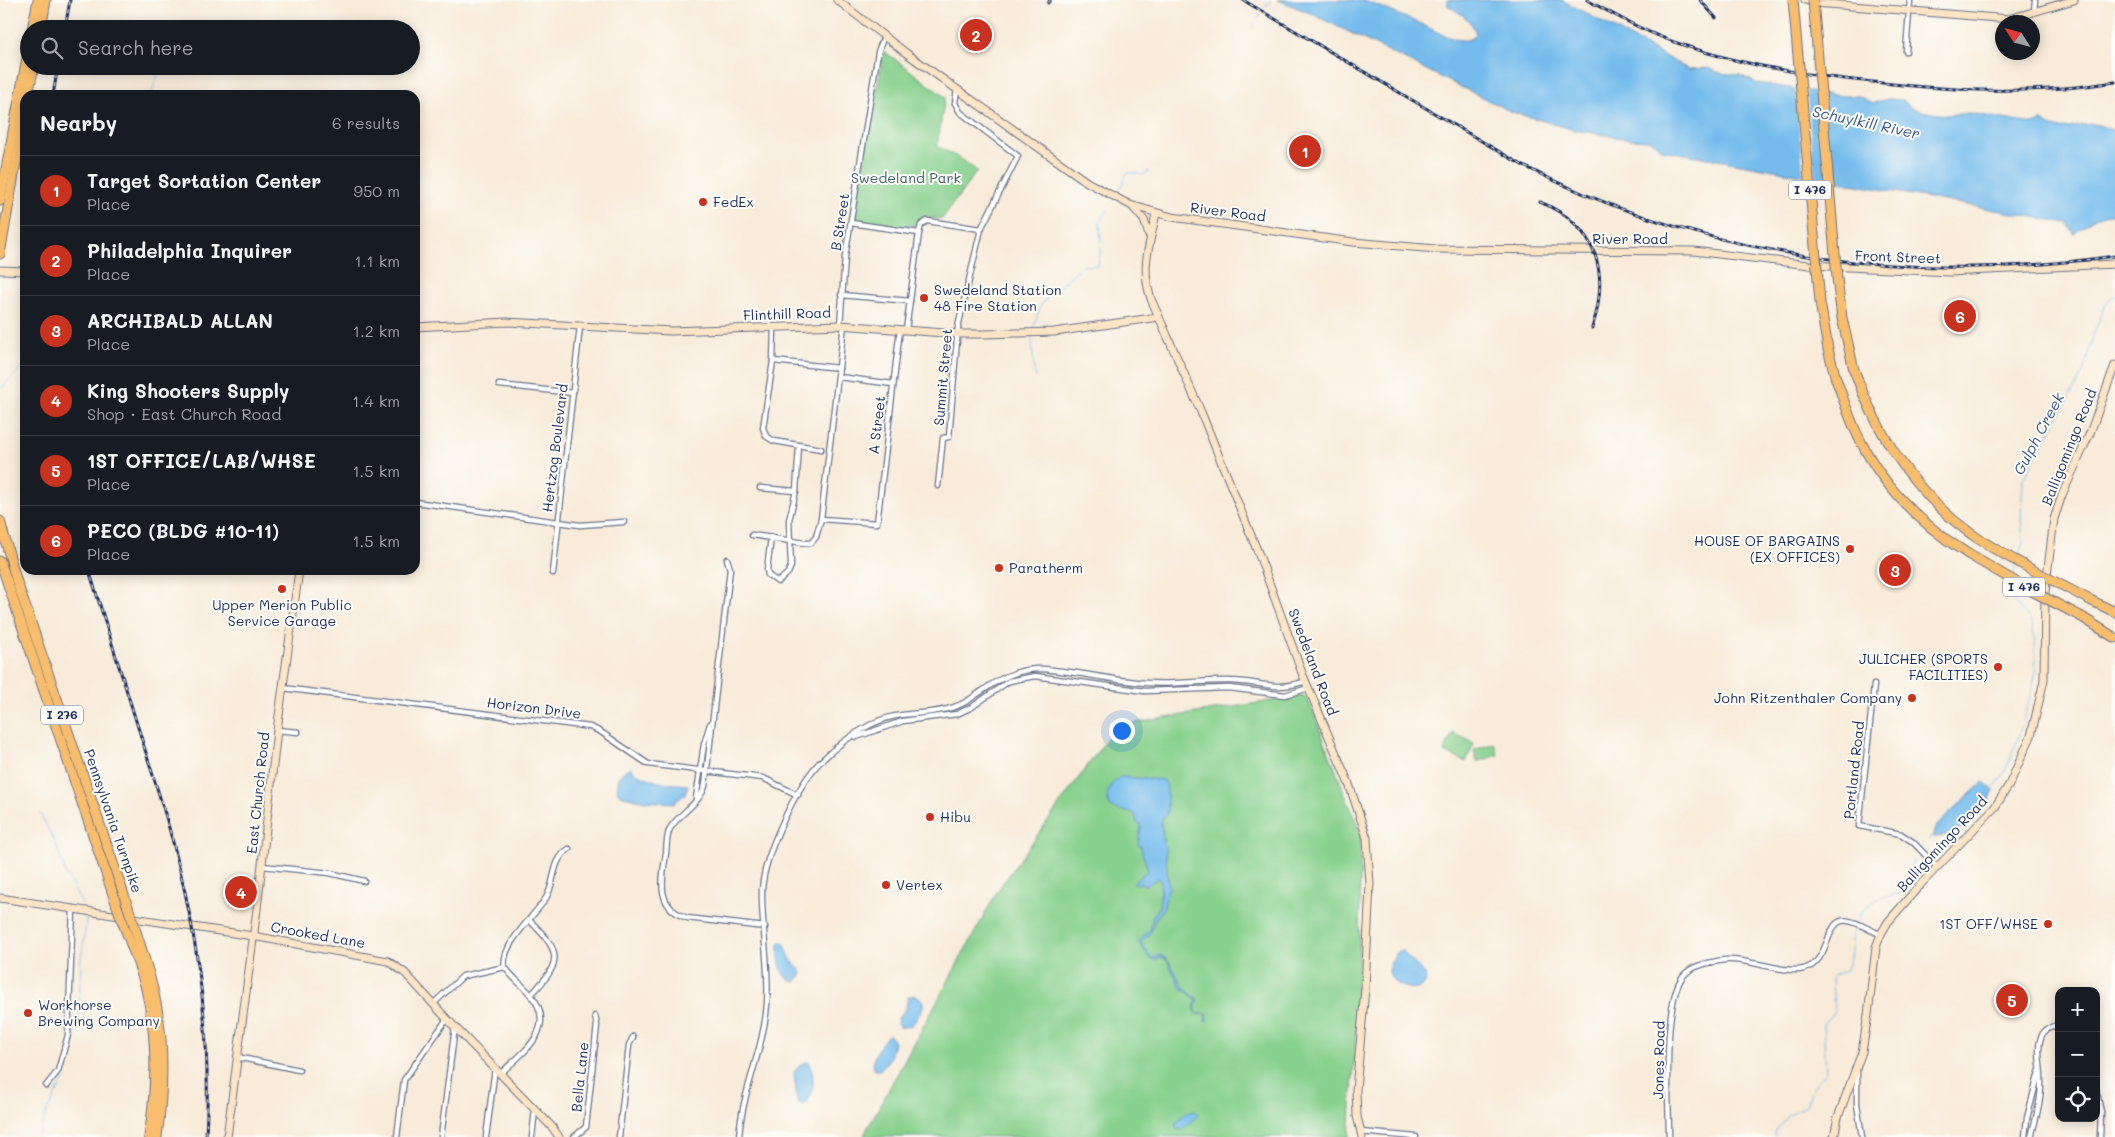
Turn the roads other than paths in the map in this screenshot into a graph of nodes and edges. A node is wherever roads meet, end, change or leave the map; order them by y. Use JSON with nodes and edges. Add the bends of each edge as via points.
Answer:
{"nodes":[{"id":1,"x":38,"y":0,"type":"edge"},
{"id":2,"x":46,"y":0,"type":"edge"},
{"id":3,"x":837,"y":0,"type":"edge"},
{"id":4,"x":1793,"y":0,"type":"edge"},
{"id":5,"x":1805,"y":0,"type":"edge"},
{"id":6,"x":1813,"y":0,"type":"edge"},
{"id":7,"x":1910,"y":0,"type":"edge"},
{"id":8,"x":2035,"y":0,"type":"edge"},
{"id":9,"x":2074,"y":0,"type":"edge"},
{"id":10,"x":1910,"y":10,"type":"junction"},
{"id":11,"x":2034,"y":12,"type":"junction"},
{"id":12,"x":34,"y":20,"type":"edge"},
{"id":13,"x":43,"y":20,"type":"edge"},
{"id":14,"x":884,"y":36,"type":"junction"},
{"id":15,"x":1906,"y":51,"type":"dead end"},
{"id":16,"x":24,"y":75,"type":"edge"},
{"id":17,"x":32,"y":75,"type":"edge"},
{"id":18,"x":957,"y":89,"type":"junction"},
{"id":19,"x":21,"y":90,"type":"edge"},
{"id":20,"x":29,"y":90,"type":"edge"},
{"id":21,"x":20,"y":95,"type":"edge"},
{"id":22,"x":20,"y":140,"type":"edge"},
{"id":23,"x":0,"y":201,"type":"edge"},
{"id":24,"x":1130,"y":204,"type":"junction"},
{"id":25,"x":1156,"y":213,"type":"junction"},
{"id":26,"x":851,"y":223,"type":"junction"},
{"id":27,"x":981,"y":229,"type":"junction"},
{"id":28,"x":919,"y":233,"type":"junction"},
{"id":29,"x":1150,"y":239,"type":"junction"},
{"id":30,"x":1682,"y":251,"type":"joint"},
{"id":31,"x":0,"y":254,"type":"edge"},
{"id":32,"x":2115,"y":264,"type":"edge"},
{"id":33,"x":0,"y":270,"type":"edge"},
{"id":34,"x":20,"y":271,"type":"edge"},
{"id":35,"x":841,"y":295,"type":"junction"},
{"id":36,"x":910,"y":301,"type":"junction"},
{"id":37,"x":1158,"y":316,"type":"junction"},
{"id":38,"x":842,"y":325,"type":"junction"},
{"id":39,"x":580,"y":326,"type":"junction"},
{"id":40,"x":420,"y":327,"type":"edge"},
{"id":41,"x":774,"y":327,"type":"junction"},
{"id":42,"x":903,"y":329,"type":"junction"},
{"id":43,"x":957,"y":334,"type":"junction"},
{"id":44,"x":773,"y":361,"type":"junction"},
{"id":45,"x":2115,"y":365,"type":"edge"},
{"id":46,"x":839,"y":368,"type":"junction"},
{"id":47,"x":839,"y":377,"type":"junction"},
{"id":48,"x":893,"y":384,"type":"junction"},
{"id":49,"x":499,"y":385,"type":"dead end"},
{"id":50,"x":573,"y":393,"type":"junction"},
{"id":51,"x":799,"y":446,"type":"junction"},
{"id":52,"x":821,"y":449,"type":"dead end"},
{"id":53,"x":938,"y":486,"type":"dead end"},
{"id":54,"x":760,"y":488,"type":"dead end"},
{"id":55,"x":796,"y":491,"type":"junction"},
{"id":56,"x":420,"y":503,"type":"edge"},
{"id":57,"x":821,"y":519,"type":"junction"},
{"id":58,"x":0,"y":521,"type":"edge"},
{"id":59,"x":558,"y":522,"type":"junction"},
{"id":60,"x":624,"y":522,"type":"dead end"},
{"id":61,"x":752,"y":536,"type":"dead end"},
{"id":62,"x":771,"y":537,"type":"junction"},
{"id":63,"x":791,"y":541,"type":"junction"},
{"id":64,"x":726,"y":559,"type":"dead end"},
{"id":65,"x":0,"y":560,"type":"edge"},
{"id":66,"x":553,"y":573,"type":"dead end"},
{"id":67,"x":299,"y":575,"type":"edge"},
{"id":68,"x":2115,"y":612,"type":"edge"},
{"id":69,"x":2082,"y":617,"type":"junction"},
{"id":70,"x":2115,"y":633,"type":"edge"},
{"id":71,"x":2115,"y":638,"type":"edge"},
{"id":72,"x":1306,"y":680,"type":"junction"},
{"id":73,"x":1874,"y":685,"type":"dead end"},
{"id":74,"x":283,"y":688,"type":"junction"},
{"id":75,"x":1309,"y":688,"type":"junction"},
{"id":76,"x":713,"y":716,"type":"junction"},
{"id":77,"x":277,"y":730,"type":"junction"},
{"id":78,"x":298,"y":732,"type":"dead end"},
{"id":79,"x":850,"y":739,"type":"junction"},
{"id":80,"x":700,"y":770,"type":"junction"},
{"id":81,"x":707,"y":771,"type":"junction"},
{"id":82,"x":798,"y":795,"type":"junction"},
{"id":83,"x":696,"y":800,"type":"junction"},
{"id":84,"x":569,"y":850,"type":"dead end"},
{"id":85,"x":262,"y":866,"type":"junction"},
{"id":86,"x":1936,"y":866,"type":"junction"},
{"id":87,"x":364,"y":881,"type":"dead end"},
{"id":88,"x":0,"y":898,"type":"edge"},
{"id":89,"x":73,"y":910,"type":"junction"},
{"id":90,"x":529,"y":920,"type":"junction"},
{"id":91,"x":765,"y":927,"type":"junction"},
{"id":92,"x":1880,"y":934,"type":"junction"},
{"id":93,"x":253,"y":936,"type":"junction"},
{"id":94,"x":505,"y":967,"type":"junction"},
{"id":95,"x":531,"y":995,"type":"junction"},
{"id":96,"x":433,"y":1004,"type":"junction"},
{"id":97,"x":595,"y":1016,"type":"dead end"},
{"id":98,"x":447,"y":1019,"type":"junction"},
{"id":99,"x":2055,"y":1026,"type":"edge"},
{"id":100,"x":455,"y":1027,"type":"junction"},
{"id":101,"x":633,"y":1037,"type":"dead end"},
{"id":102,"x":237,"y":1057,"type":"junction"},
{"id":103,"x":1857,"y":1068,"type":"junction"},
{"id":104,"x":2040,"y":1068,"type":"junction"},
{"id":105,"x":299,"y":1070,"type":"dead end"},
{"id":106,"x":497,"y":1071,"type":"junction"},
{"id":107,"x":46,"y":1086,"type":"dead end"},
{"id":108,"x":2100,"y":1107,"type":"edge"},
{"id":109,"x":535,"y":1109,"type":"junction"},
{"id":110,"x":2027,"y":1118,"type":"junction"},
{"id":111,"x":2036,"y":1119,"type":"junction"},
{"id":112,"x":1361,"y":1134,"type":"edge"},
{"id":113,"x":149,"y":1137,"type":"edge"},
{"id":114,"x":158,"y":1137,"type":"edge"},
{"id":115,"x":227,"y":1137,"type":"edge"},
{"id":116,"x":396,"y":1137,"type":"edge"},
{"id":117,"x":441,"y":1137,"type":"edge"},
{"id":118,"x":486,"y":1137,"type":"edge"},
{"id":119,"x":532,"y":1137,"type":"edge"},
{"id":120,"x":559,"y":1137,"type":"edge"},
{"id":121,"x":574,"y":1137,"type":"edge"},
{"id":122,"x":619,"y":1137,"type":"edge"},
{"id":123,"x":739,"y":1137,"type":"edge"},
{"id":124,"x":1416,"y":1137,"type":"edge"},
{"id":125,"x":1669,"y":1137,"type":"edge"},
{"id":126,"x":1834,"y":1137,"type":"edge"},
{"id":127,"x":1862,"y":1137,"type":"edge"},
{"id":128,"x":2025,"y":1137,"type":"edge"},
{"id":129,"x":2031,"y":1137,"type":"edge"},
{"id":130,"x":2100,"y":1137,"type":"edge"}],
"edges":[{"from":1,"to":12,"type":"highway"},
{"from":2,"to":13,"type":"highway"},
{"from":3,"to":14,"type":"street","name":"River Road"},
{"from":4,"to":69,"type":"highway","number":"I 476","bridge":true,"via":[[1820,302],[1836,379],[1860,441],[1888,485],[1936,533],[2028,589]]},
{"from":5,"to":10,"type":"street"},
{"from":6,"to":68,"type":"highway","number":"I 476","bridge":true,"via":[[1839,296],[1854,370],[1875,422],[1892,451],[1929,497],[1970,533]]},
{"from":7,"to":10,"type":"street"},
{"from":8,"to":11,"type":"street"},
{"from":9,"to":11,"type":"street"},
{"from":10,"to":11,"type":"street","via":[[2009,19]]},
{"from":10,"to":15,"type":"street"},
{"from":14,"to":18,"type":"street","name":"River Road"},
{"from":14,"to":26,"type":"street","name":"B Street","via":[[878,52]]},
{"from":16,"to":19,"type":"highway"},
{"from":17,"to":20,"type":"highway"},
{"from":18,"to":24,"type":"street","name":"River Road","via":[[1079,177]]},
{"from":18,"to":27,"type":"street","name":"Summit Street","via":[[955,100],[960,112],[1018,156]]},
{"from":21,"to":23,"type":"highway"},
{"from":22,"to":31,"type":"highway"},
{"from":24,"to":25,"type":"street","name":"River Road"},
{"from":24,"to":29,"type":"street","via":[[1144,220]]},
{"from":25,"to":29,"type":"street","name":"Swedeland Road"},
{"from":25,"to":30,"type":"street","name":"River Road","via":[[1353,242],[1426,248]]},
{"from":26,"to":28,"type":"street"},
{"from":26,"to":35,"type":"street","name":"B Street"},
{"from":27,"to":28,"type":"street","via":[[927,221],[921,225]]},
{"from":27,"to":43,"type":"street","name":"Summit Street"},
{"from":28,"to":36,"type":"street","name":"A Street"},
{"from":29,"to":37,"type":"street","name":"Swedeland Road","via":[[1146,279]]},
{"from":30,"to":32,"type":"street","name":"Front Street","via":[[1809,265],[1949,272]]},
{"from":33,"to":34,"type":"street"},
{"from":35,"to":36,"type":"street"},
{"from":35,"to":38,"type":"street","name":"B Street"},
{"from":36,"to":42,"type":"street","name":"A Street"},
{"from":37,"to":43,"type":"street","name":"Flinthill Road","via":[[1054,332]]},
{"from":37,"to":72,"type":"street","name":"Swedeland Road","via":[[1201,412]]},
{"from":38,"to":41,"type":"street","name":"Flinthill Road"},
{"from":38,"to":42,"type":"street","name":"Flinthill Road"},
{"from":38,"to":46,"type":"street","name":"B Street"},
{"from":39,"to":40,"type":"street","name":"Flinthill Road","via":[[507,322]]},
{"from":39,"to":41,"type":"street","name":"Flinthill Road","via":[[671,331]]},
{"from":39,"to":50,"type":"street","name":"Hertzog Boulevard"},
{"from":41,"to":44,"type":"street"},
{"from":42,"to":43,"type":"street","name":"Flinthill Road"},
{"from":42,"to":48,"type":"street","name":"A Street"},
{"from":43,"to":53,"type":"street","name":"Summit Street","via":[[949,437],[943,438]]},
{"from":44,"to":46,"type":"street"},
{"from":44,"to":51,"type":"street","via":[[763,428],[766,436],[774,441]]},
{"from":45,"to":86,"type":"street","name":"Balligomingo Road","via":[[2054,519],[2046,592],[2045,673],[2031,736],[2009,785],[1988,816]]},
{"from":46,"to":47,"type":"street","name":"B Street"},
{"from":47,"to":48,"type":"street"},
{"from":47,"to":57,"type":"street","name":"B Street"},
{"from":48,"to":57,"type":"street","name":"A Street","via":[[877,523]]},
{"from":49,"to":50,"type":"street"},
{"from":50,"to":59,"type":"street","name":"Hertzog Boulevard"},
{"from":51,"to":52,"type":"street"},
{"from":51,"to":55,"type":"street"},
{"from":54,"to":55,"type":"street"},
{"from":55,"to":63,"type":"street","via":[[790,520]]},
{"from":56,"to":59,"type":"street"},
{"from":57,"to":63,"type":"street","name":"B Street","via":[[816,537],[811,542]]},
{"from":58,"to":114,"type":"highway","name":"Pennsylvania Turnpike","number":"I 276","bridge":true,"via":[[19,587],[148,970],[159,1021],[163,1076]]},
{"from":59,"to":60,"type":"street","via":[[591,526]]},
{"from":59,"to":66,"type":"street","name":"Hertzog Boulevard"},
{"from":61,"to":62,"type":"street"},
{"from":62,"to":63,"type":"street"},
{"from":62,"to":63,"type":"street","via":[[767,570],[768,575],[778,582],[791,566]]},
{"from":64,"to":76,"type":"street","via":[[730,566]]},
{"from":65,"to":113,"type":"highway","name":"Pennsylvania Turnpike","number":"I 276","bridge":true,"via":[[145,984],[156,1049]]},
{"from":67,"to":74,"type":"street","name":"East Church Road"},
{"from":69,"to":70,"type":"highway","number":"I 476"},
{"from":69,"to":71,"type":"highway"},
{"from":72,"to":75,"type":"street","name":"Swedeland Road"},
{"from":72,"to":79,"type":"street","via":[[1282,687],[1230,681],[1153,684],[1053,670],[1027,670],[1002,677],[958,706],[892,716],[870,725]]},
{"from":73,"to":86,"type":"street","name":"Portland Road","via":[[1859,826],[1901,834]]},
{"from":74,"to":77,"type":"street","name":"East Church Road"},
{"from":74,"to":80,"type":"street","name":"Horizon Drive","via":[[590,726],[648,764]]},
{"from":75,"to":79,"type":"street","via":[[1284,694],[1229,688],[1145,691],[1052,677],[1028,677],[1009,681],[957,714],[903,721]]},
{"from":75,"to":112,"type":"street","name":"Swedeland Road","via":[[1349,784],[1369,848],[1366,962],[1356,1090]]},
{"from":76,"to":80,"type":"street","via":[[705,738]]},
{"from":76,"to":81,"type":"street"},
{"from":77,"to":78,"type":"street"},
{"from":77,"to":85,"type":"street","name":"East Church Road"},
{"from":79,"to":82,"type":"street","via":[[818,764]]},
{"from":80,"to":81,"type":"street","name":"Horizon Drive"},
{"from":80,"to":83,"type":"street"},
{"from":81,"to":82,"type":"street","name":"Horizon Drive","via":[[763,778]]},
{"from":81,"to":83,"type":"street","via":[[705,788]]},
{"from":82,"to":91,"type":"street","via":[[765,868],[762,892]]},
{"from":83,"to":91,"type":"street","via":[[669,831],[662,887],[666,902],[674,911],[688,918]]},
{"from":84,"to":90,"type":"street","via":[[558,860],[548,894]]},
{"from":85,"to":87,"type":"street","via":[[330,873]]},
{"from":85,"to":93,"type":"street","name":"East Church Road"},
{"from":86,"to":92,"type":"street","name":"Balligomingo Road"},
{"from":88,"to":89,"type":"street","name":"Crooked Lane"},
{"from":89,"to":93,"type":"street","name":"Crooked Lane"},
{"from":89,"to":107,"type":"street","via":[[68,1035],[58,1071]]},
{"from":90,"to":94,"type":"street","via":[[508,947]]},
{"from":90,"to":95,"type":"street","via":[[547,938],[555,955],[550,974]]},
{"from":91,"to":123,"type":"street","via":[[767,1006],[744,1098]]},
{"from":92,"to":103,"type":"street","name":"Balligomingo Road"},
{"from":92,"to":125,"type":"street","name":"Jones Road","via":[[1850,921],[1839,922],[1832,929],[1820,959],[1802,970],[1725,960],[1697,967],[1684,976],[1678,985],[1669,1023]]},
{"from":93,"to":96,"type":"street","name":"Crooked Lane","via":[[388,961],[402,970]]},
{"from":93,"to":102,"type":"street","name":"East Church Road"},
{"from":94,"to":95,"type":"street"},
{"from":94,"to":96,"type":"street","via":[[463,976]]},
{"from":95,"to":106,"type":"street","via":[[540,1014],[538,1034],[531,1046]]},
{"from":96,"to":98,"type":"street","name":"Crooked Lane"},
{"from":97,"to":121,"type":"street","name":"Bella Lane","via":[[597,1025],[586,1127]]},
{"from":98,"to":100,"type":"street","name":"Crooked Lane"},
{"from":98,"to":116,"type":"street","via":[[404,1080]]},
{"from":99,"to":104,"type":"street","via":[[2042,1035]]},
{"from":100,"to":106,"type":"street","name":"Crooked Lane"},
{"from":100,"to":117,"type":"street"},
{"from":101,"to":122,"type":"street","via":[[629,1046]]},
{"from":102,"to":105,"type":"street"},
{"from":102,"to":115,"type":"street","name":"East Church Road"},
{"from":103,"to":126,"type":"street","name":"Balligomingo Road","via":[[1838,1117]]},
{"from":103,"to":127,"type":"street","via":[[1857,1104]]},
{"from":104,"to":110,"type":"street"},
{"from":104,"to":111,"type":"street"},
{"from":106,"to":109,"type":"street","name":"Crooked Lane"},
{"from":106,"to":118,"type":"street"},
{"from":108,"to":130,"type":"street"},
{"from":109,"to":119,"type":"street"},
{"from":109,"to":120,"type":"street","name":"Crooked Lane"},
{"from":110,"to":111,"type":"street"},
{"from":110,"to":128,"type":"street"},
{"from":111,"to":129,"type":"street"},
{"from":112,"to":124,"type":"street"}]}
